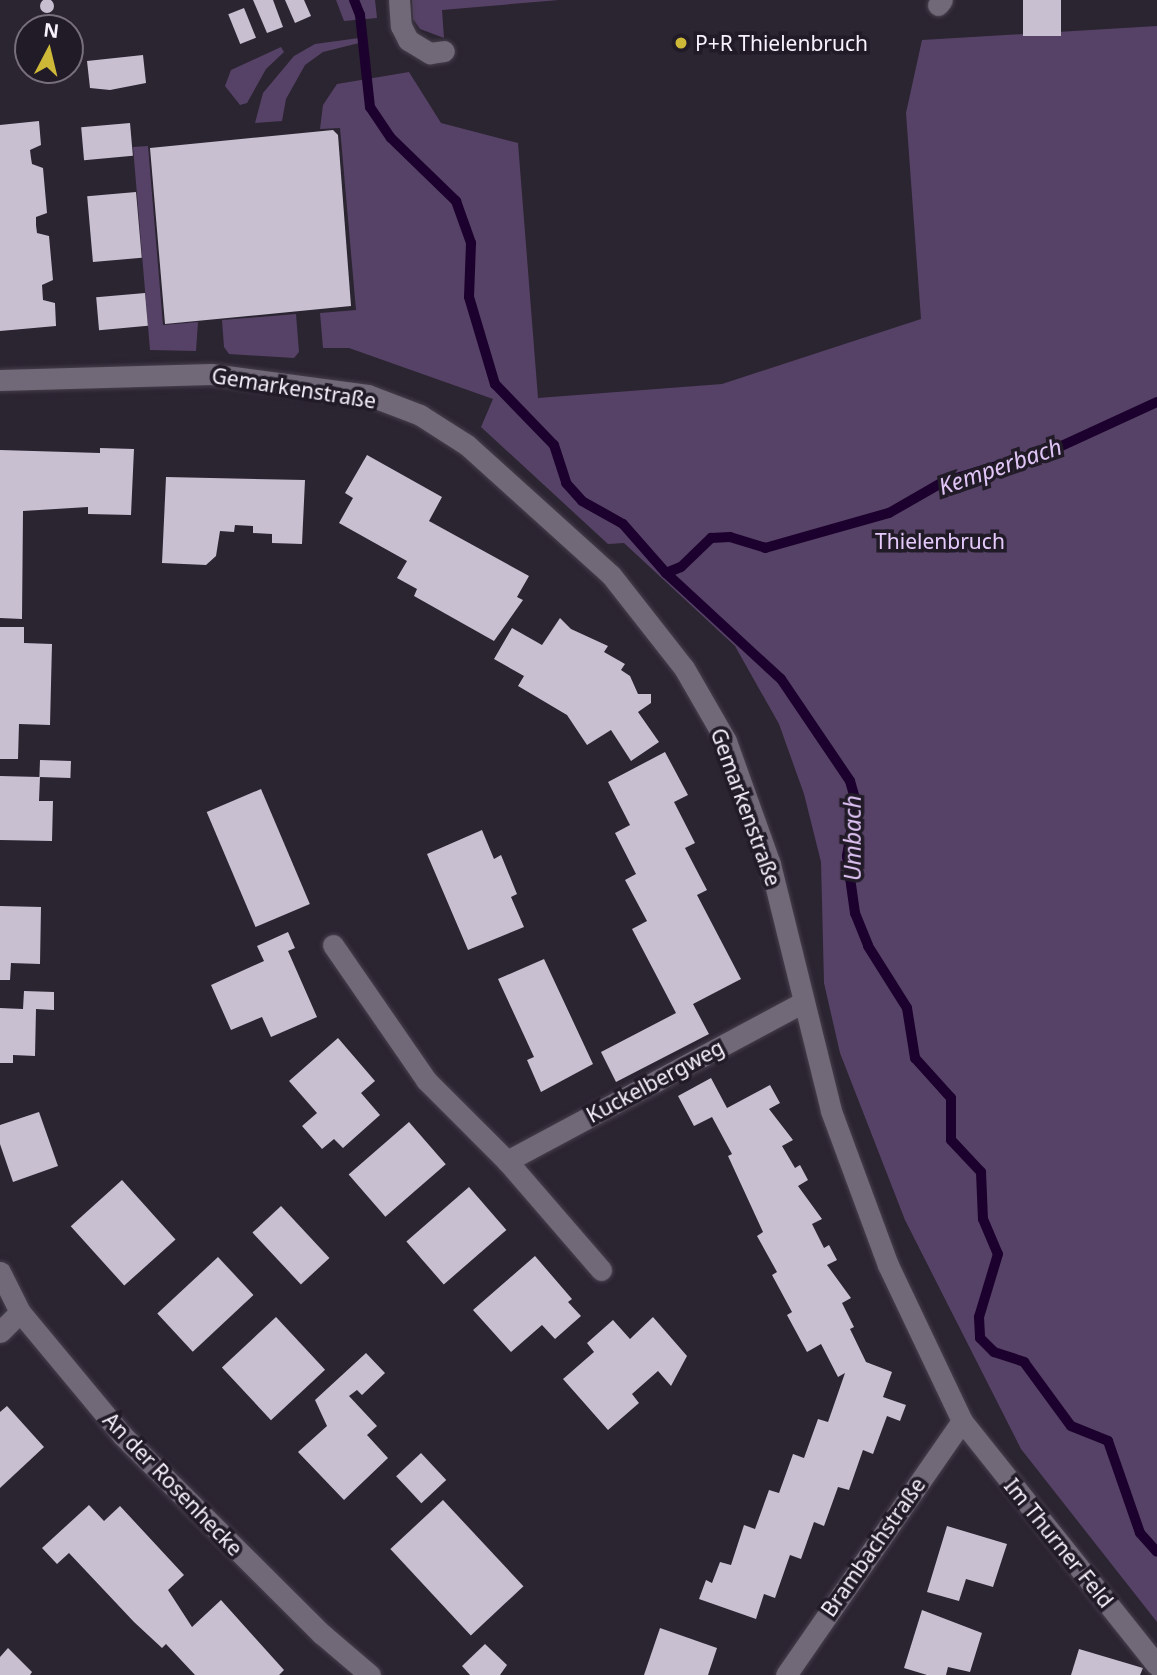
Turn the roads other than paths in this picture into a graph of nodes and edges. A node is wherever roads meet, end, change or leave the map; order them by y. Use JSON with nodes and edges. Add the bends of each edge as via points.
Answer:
{"nodes":[{"id":1,"x":399,"y":0,"type":"edge"},
{"id":2,"x":444,"y":51,"type":"dead end"},
{"id":3,"x":0,"y":380,"type":"edge"},
{"id":4,"x":333,"y":944,"type":"dead end"},
{"id":5,"x":803,"y":1002,"type":"junction"},
{"id":6,"x":507,"y":1161,"type":"junction"},
{"id":7,"x":601,"y":1270,"type":"dead end"},
{"id":8,"x":0,"y":1272,"type":"edge"},
{"id":9,"x":20,"y":1312,"type":"junction"},
{"id":10,"x":0,"y":1332,"type":"edge"},
{"id":11,"x":962,"y":1421,"type":"junction"},
{"id":12,"x":1157,"y":1665,"type":"edge"},
{"id":13,"x":370,"y":1675,"type":"edge"},
{"id":14,"x":786,"y":1675,"type":"edge"}],
"edges":[{"from":1,"to":2,"type":"street","via":[[401,26],[408,40],[430,53]]},
{"from":3,"to":5,"type":"street","name":"Gemarkenstraße","via":[[167,373],[311,387],[368,395],[419,415],[467,445],[611,575],[684,668],[726,741],[770,864]]},
{"from":4,"to":6,"type":"street","via":[[426,1080]]},
{"from":5,"to":6,"type":"street","name":"Kuckelbergweg"},
{"from":5,"to":11,"type":"street","name":"Gemarkenstraße","via":[[831,1111],[888,1265]]},
{"from":6,"to":7,"type":"street"},
{"from":8,"to":9,"type":"street","name":"An der Rosenhecke"},
{"from":9,"to":10,"type":"street"},
{"from":9,"to":13,"type":"street","name":"An der Rosenhecke","via":[[123,1436],[322,1634]]},
{"from":11,"to":12,"type":"street","name":"Im Thurner Feld"},
{"from":11,"to":14,"type":"street","name":"Brambachstraße"}]}
